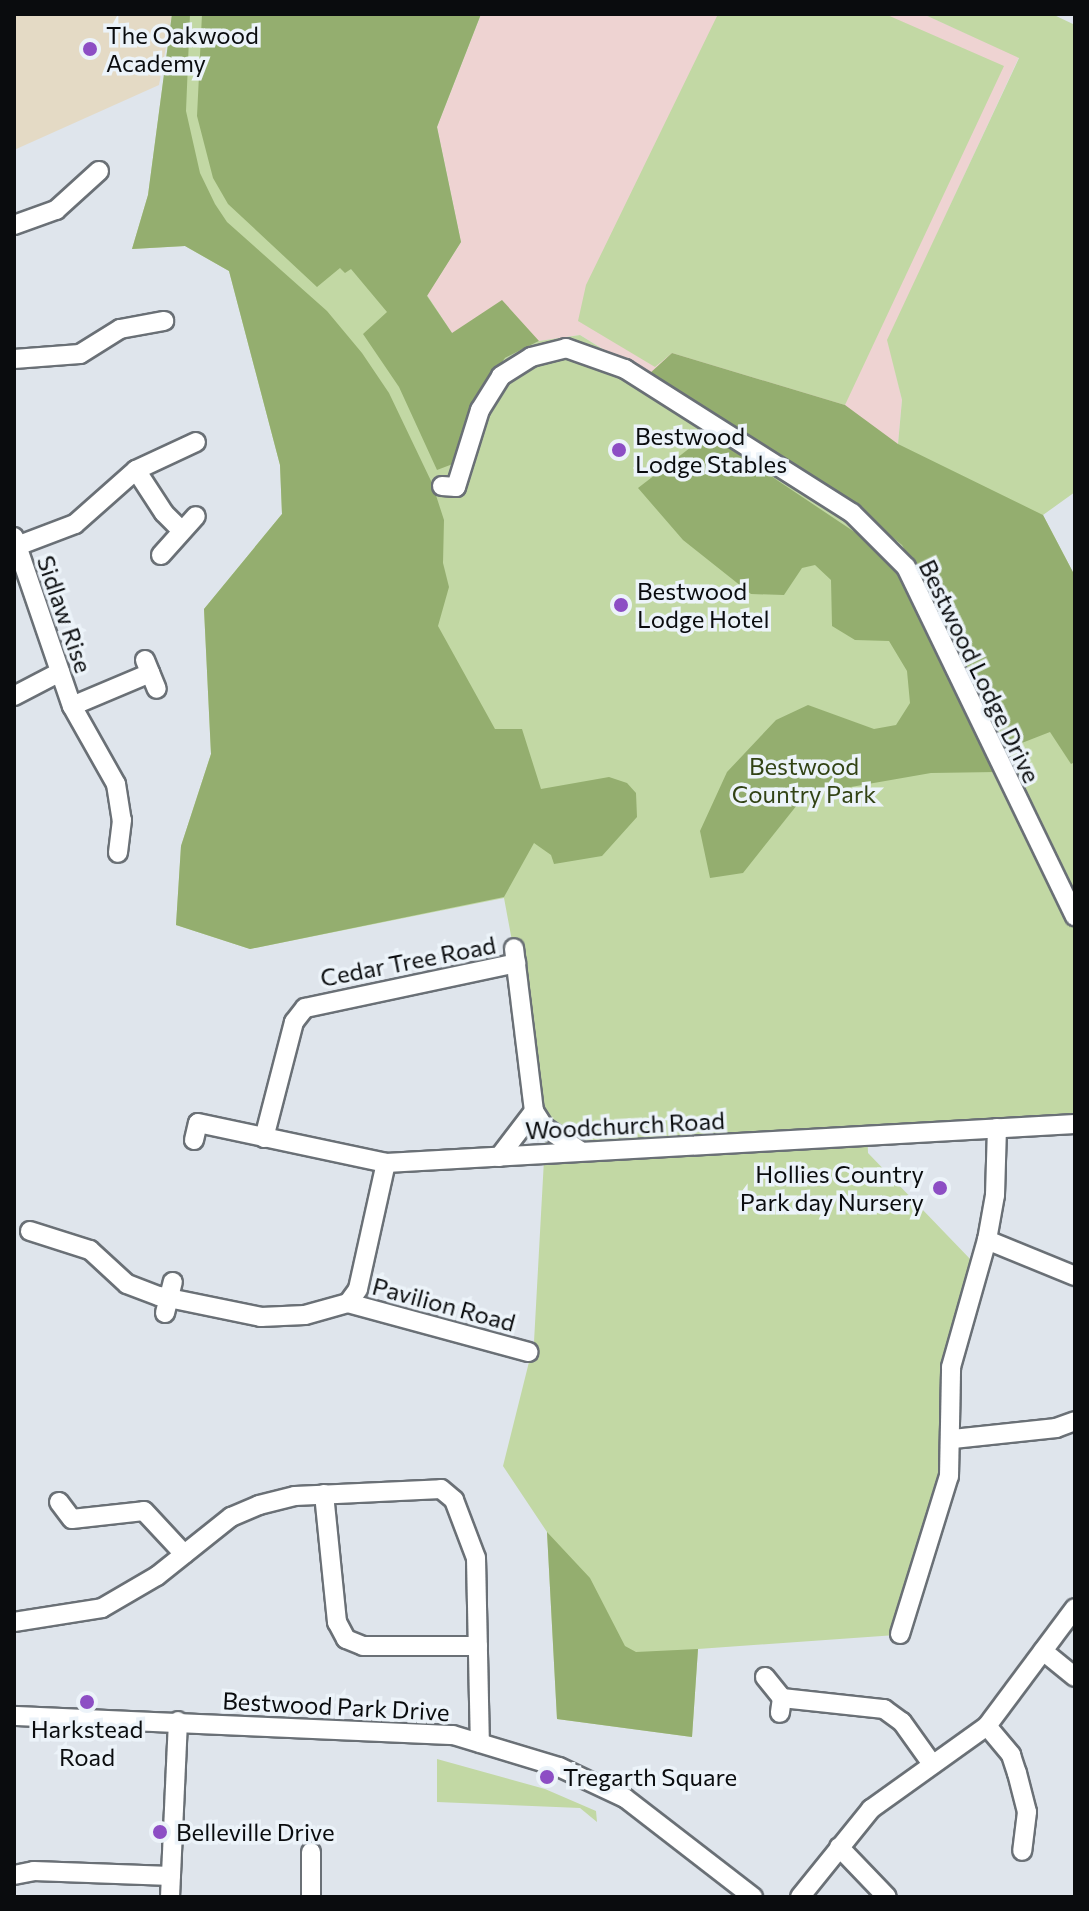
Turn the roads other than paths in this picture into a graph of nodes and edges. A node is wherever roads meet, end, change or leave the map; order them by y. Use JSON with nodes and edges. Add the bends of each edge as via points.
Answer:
{"nodes":[{"id":1,"x":72,"y":169,"type":"dead end"},
{"id":2,"x":14,"y":225,"type":"edge"},
{"id":3,"x":152,"y":315,"type":"dead end"},
{"id":4,"x":14,"y":359,"type":"edge"},
{"id":5,"x":184,"y":440,"type":"dead end"},
{"id":6,"x":136,"y":470,"type":"junction"},
{"id":7,"x":442,"y":486,"type":"dead end"},
{"id":8,"x":196,"y":516,"type":"dead end"},
{"id":9,"x":182,"y":531,"type":"junction"},
{"id":10,"x":16,"y":542,"type":"edge"},
{"id":11,"x":161,"y":555,"type":"dead end"},
{"id":12,"x":60,"y":672,"type":"junction"},
{"id":13,"x":151,"y":674,"type":"dead end"},
{"id":14,"x":14,"y":696,"type":"edge"},
{"id":15,"x":72,"y":706,"type":"junction"},
{"id":16,"x":113,"y":841,"type":"dead end"},
{"id":17,"x":1075,"y":916,"type":"edge"},
{"id":18,"x":534,"y":1111,"type":"junction"},
{"id":19,"x":1075,"y":1124,"type":"edge"},
{"id":20,"x":997,"y":1128,"type":"junction"},
{"id":21,"x":264,"y":1138,"type":"junction"},
{"id":22,"x":194,"y":1140,"type":"dead end"},
{"id":23,"x":582,"y":1151,"type":"junction"},
{"id":24,"x":499,"y":1157,"type":"junction"},
{"id":25,"x":386,"y":1163,"type":"junction"},
{"id":26,"x":26,"y":1212,"type":"dead end"},
{"id":27,"x":987,"y":1240,"type":"junction"},
{"id":28,"x":1075,"y":1276,"type":"edge"},
{"id":29,"x":348,"y":1303,"type":"junction"},
{"id":30,"x":528,"y":1352,"type":"dead end"},
{"id":31,"x":1075,"y":1421,"type":"edge"},
{"id":32,"x":953,"y":1439,"type":"junction"},
{"id":33,"x":324,"y":1494,"type":"junction"},
{"id":34,"x":59,"y":1502,"type":"dead end"},
{"id":35,"x":184,"y":1554,"type":"junction"},
{"id":36,"x":1075,"y":1608,"type":"edge"},
{"id":37,"x":14,"y":1622,"type":"edge"},
{"id":38,"x":900,"y":1634,"type":"dead end"},
{"id":39,"x":478,"y":1646,"type":"junction"},
{"id":40,"x":1043,"y":1651,"type":"junction"},
{"id":41,"x":765,"y":1677,"type":"dead end"},
{"id":42,"x":1075,"y":1677,"type":"edge"},
{"id":43,"x":14,"y":1716,"type":"edge"},
{"id":44,"x":178,"y":1721,"type":"junction"},
{"id":45,"x":987,"y":1726,"type":"junction"},
{"id":46,"x":480,"y":1743,"type":"junction"},
{"id":47,"x":932,"y":1764,"type":"junction"},
{"id":48,"x":839,"y":1847,"type":"junction"},
{"id":49,"x":1022,"y":1851,"type":"dead end"},
{"id":50,"x":306,"y":1863,"type":"dead end"},
{"id":51,"x":14,"y":1875,"type":"edge"},
{"id":52,"x":171,"y":1876,"type":"junction"},
{"id":53,"x":170,"y":1897,"type":"edge"},
{"id":54,"x":311,"y":1897,"type":"edge"},
{"id":55,"x":753,"y":1897,"type":"edge"},
{"id":56,"x":800,"y":1897,"type":"edge"},
{"id":57,"x":887,"y":1897,"type":"edge"}],
"edges":[{"from":1,"to":2,"type":"street","via":[[92,178],[56,210]]},
{"from":3,"to":4,"type":"street","via":[[80,354]]},
{"from":5,"to":6,"type":"street"},
{"from":6,"to":9,"type":"street"},
{"from":6,"to":10,"type":"street","via":[[75,524]]},
{"from":7,"to":17,"type":"street","name":"Bestwood Lodge Drive","via":[[456,487],[480,410],[501,376],[531,357],[566,348],[625,369],[852,513],[906,567]]},
{"from":8,"to":9,"type":"street"},
{"from":9,"to":11,"type":"street"},
{"from":10,"to":12,"type":"street","name":"Sidlaw Rise"},
{"from":12,"to":14,"type":"street"},
{"from":12,"to":15,"type":"street","name":"Sidlaw Rise"},
{"from":13,"to":15,"type":"street","name":"Sidlaw Rise"},
{"from":15,"to":16,"type":"street","name":"Sidlaw Rise","via":[[116,784]]},
{"from":18,"to":21,"type":"street","name":"Cedar Tree Road","via":[[515,956],[305,1008],[294,1022]]},
{"from":18,"to":23,"type":"street","via":[[544,1127]]},
{"from":18,"to":24,"type":"street"},
{"from":19,"to":20,"type":"street","name":"Woodchurch Road"},
{"from":20,"to":23,"type":"street","name":"Woodchurch Road"},
{"from":20,"to":27,"type":"street"},
{"from":21,"to":22,"type":"street","name":"Woodchurch Road","via":[[198,1123]]},
{"from":21,"to":25,"type":"street","name":"Woodchurch Road"},
{"from":23,"to":24,"type":"street","name":"Woodchurch Road"},
{"from":24,"to":25,"type":"street","name":"Woodchurch Road"},
{"from":25,"to":29,"type":"street","name":"Pavilion Road","via":[[358,1289]]},
{"from":26,"to":29,"type":"street","name":"Pavilion Road","via":[[26,1236],[90,1250],[127,1284],[169,1298],[261,1317],[305,1315]]},
{"from":27,"to":28,"type":"street"},
{"from":27,"to":32,"type":"street","via":[[960,1320],[951,1367]]},
{"from":29,"to":30,"type":"street","name":"Pavilion Road"},
{"from":31,"to":32,"type":"street","via":[[1056,1428]]},
{"from":32,"to":38,"type":"street","via":[[942,1501]]},
{"from":33,"to":35,"type":"street","via":[[244,1511]]},
{"from":33,"to":39,"type":"street","via":[[337,1622],[346,1639],[363,1646]]},
{"from":33,"to":39,"type":"street","via":[[433,1487],[449,1494],[476,1558]]},
{"from":34,"to":35,"type":"street","via":[[72,1519],[144,1511]]},
{"from":35,"to":37,"type":"street","via":[[102,1608]]},
{"from":36,"to":40,"type":"street"},
{"from":39,"to":46,"type":"street"},
{"from":40,"to":42,"type":"street"},
{"from":40,"to":45,"type":"street"},
{"from":41,"to":47,"type":"street","via":[[781,1706],[884,1709],[902,1722]]},
{"from":43,"to":44,"type":"street","name":"Bestwood Park Drive"},
{"from":44,"to":46,"type":"street","name":"Bestwood Park Drive","via":[[414,1730]]},
{"from":44,"to":52,"type":"street"},
{"from":45,"to":47,"type":"street"},
{"from":45,"to":49,"type":"street","via":[[1011,1755],[1036,1811]]},
{"from":46,"to":55,"type":"street","name":"Bestwood Park Drive","via":[[559,1767],[625,1798]]},
{"from":47,"to":48,"type":"street","via":[[871,1809]]},
{"from":48,"to":56,"type":"street"},
{"from":48,"to":57,"type":"street"},
{"from":50,"to":54,"type":"street"},
{"from":51,"to":52,"type":"street","via":[[34,1871]]},
{"from":52,"to":53,"type":"street"}]}
